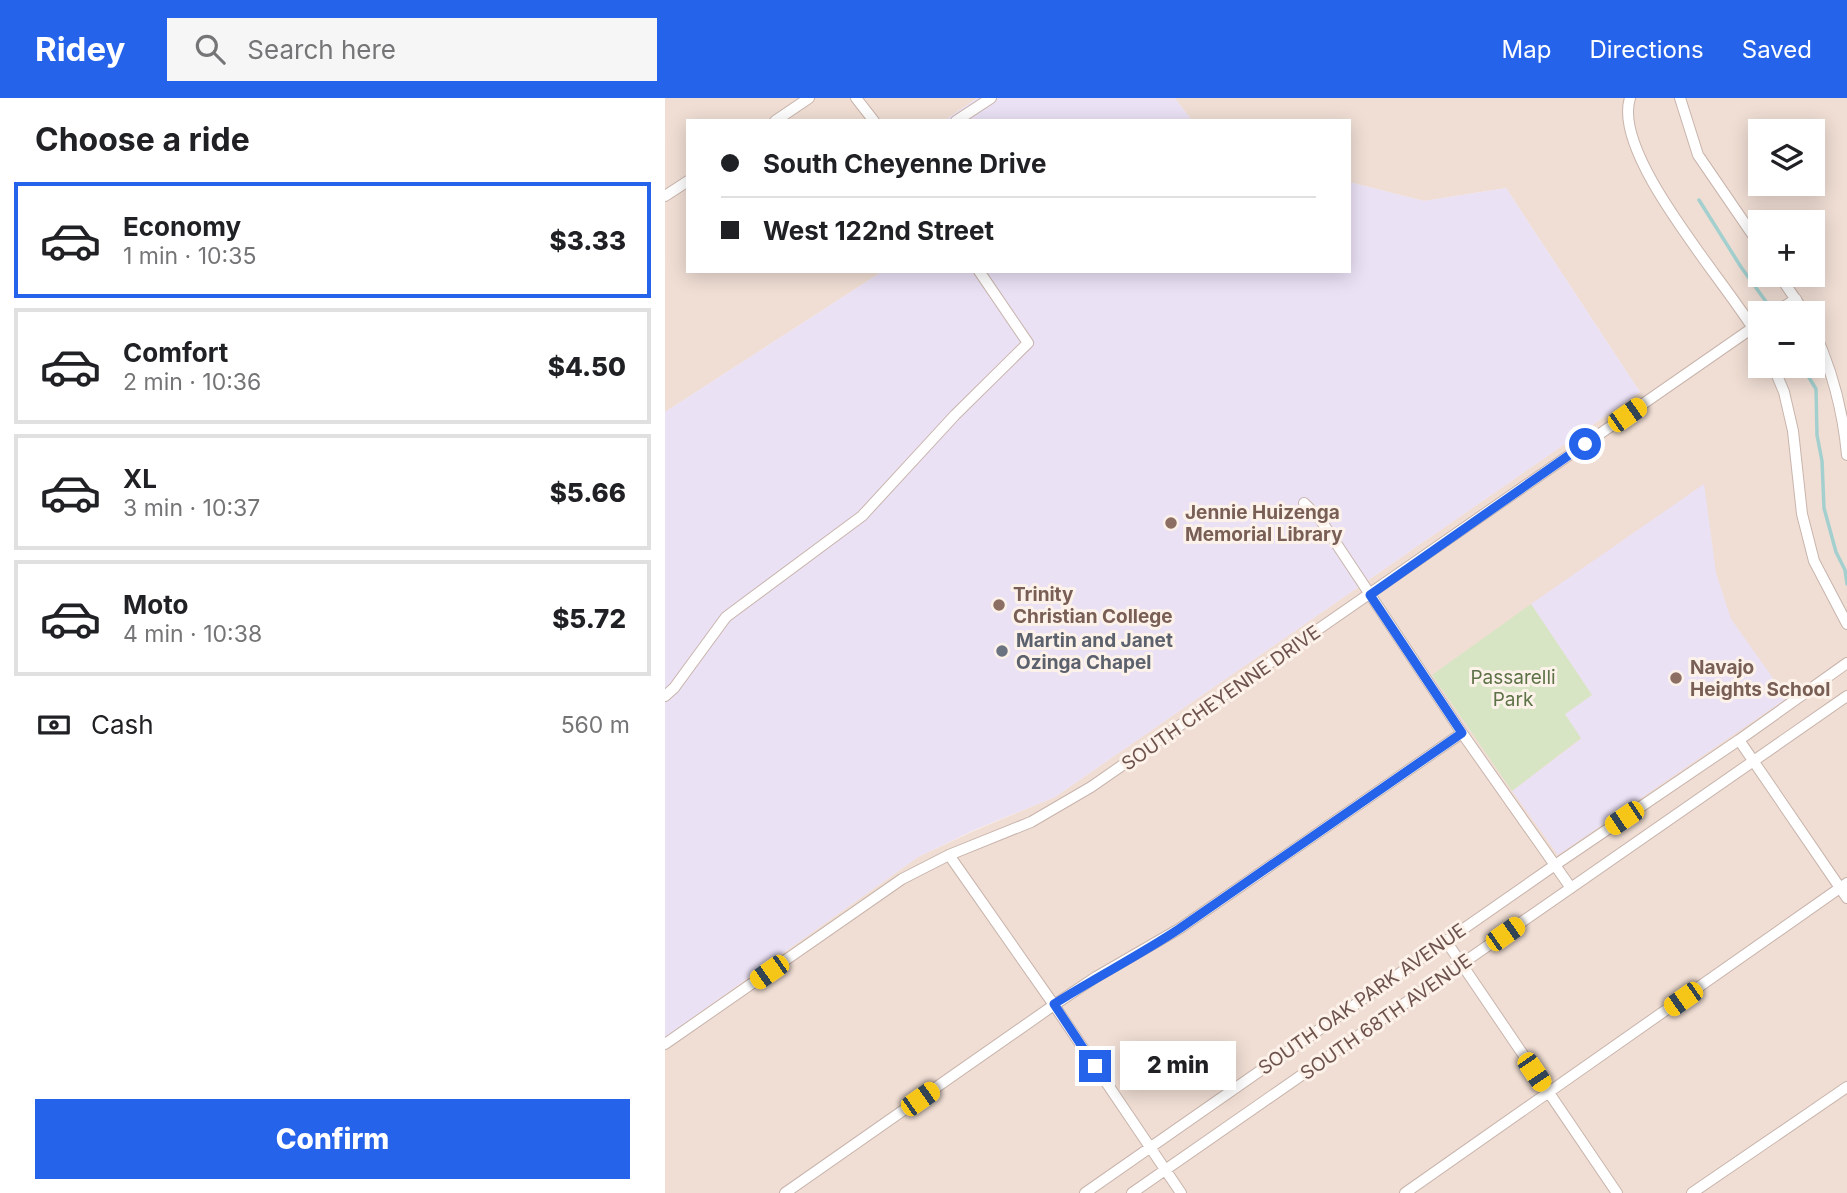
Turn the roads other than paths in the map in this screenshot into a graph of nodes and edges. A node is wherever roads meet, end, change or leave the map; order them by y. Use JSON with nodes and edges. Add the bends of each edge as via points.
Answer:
{"nodes":[{"id":1,"x":809,"y":98,"type":"edge"},
{"id":2,"x":856,"y":98,"type":"edge"},
{"id":3,"x":991,"y":98,"type":"edge"},
{"id":4,"x":1630,"y":98,"type":"edge"},
{"id":5,"x":1679,"y":98,"type":"edge"},
{"id":6,"x":778,"y":119,"type":"edge"},
{"id":7,"x":872,"y":119,"type":"edge"},
{"id":8,"x":958,"y":119,"type":"edge"},
{"id":9,"x":686,"y":182,"type":"edge"},
{"id":10,"x":665,"y":196,"type":"edge"},
{"id":11,"x":1748,"y":228,"type":"edge"},
{"id":12,"x":980,"y":273,"type":"edge"},
{"id":13,"x":1788,"y":287,"type":"edge"},
{"id":14,"x":1796,"y":299,"type":"joint"},
{"id":15,"x":1793,"y":301,"type":"edge"},
{"id":16,"x":1748,"y":312,"type":"edge"},
{"id":17,"x":1748,"y":330,"type":"edge"},
{"id":18,"x":1825,"y":360,"type":"edge"},
{"id":19,"x":1778,"y":378,"type":"edge"},
{"id":20,"x":1847,"y":455,"type":"edge"},
{"id":21,"x":1304,"y":503,"type":"dead end"},
{"id":22,"x":1370,"y":595,"type":"junction"},
{"id":23,"x":1847,"y":624,"type":"edge"},
{"id":24,"x":1847,"y":663,"type":"edge"},
{"id":25,"x":665,"y":696,"type":"edge"},
{"id":26,"x":1847,"y":696,"type":"edge"},
{"id":27,"x":1462,"y":733,"type":"junction"},
{"id":28,"x":1739,"y":740,"type":"junction"},
{"id":29,"x":1752,"y":760,"type":"junction"},
{"id":30,"x":949,"y":855,"type":"junction"},
{"id":31,"x":1555,"y":865,"type":"junction"},
{"id":32,"x":1843,"y":886,"type":"edge"},
{"id":33,"x":1571,"y":888,"type":"junction"},
{"id":34,"x":1847,"y":898,"type":"edge"},
{"id":35,"x":1446,"y":941,"type":"junction"},
{"id":36,"x":1461,"y":964,"type":"junction"},
{"id":37,"x":1054,"y":1004,"type":"junction"},
{"id":38,"x":665,"y":1044,"type":"edge"},
{"id":39,"x":1847,"y":1087,"type":"edge"},
{"id":40,"x":1548,"y":1093,"type":"junction"},
{"id":41,"x":1150,"y":1148,"type":"junction"},
{"id":42,"x":1165,"y":1170,"type":"junction"},
{"id":43,"x":785,"y":1193,"type":"edge"},
{"id":44,"x":1084,"y":1193,"type":"edge"},
{"id":45,"x":1132,"y":1193,"type":"edge"},
{"id":46,"x":1181,"y":1193,"type":"edge"},
{"id":47,"x":1405,"y":1193,"type":"edge"},
{"id":48,"x":1617,"y":1193,"type":"edge"},
{"id":49,"x":1692,"y":1193,"type":"edge"}],
"edges":[{"from":1,"to":6,"type":"street"},
{"from":2,"to":7,"type":"street"},
{"from":3,"to":8,"type":"street"},
{"from":4,"to":16,"type":"street","via":[[1628,121],[1636,152],[1658,192]]},
{"from":5,"to":11,"type":"street","via":[[1698,155]]},
{"from":9,"to":10,"type":"street"},
{"from":12,"to":25,"type":"street","via":[[1028,342],[862,516],[726,617]]},
{"from":13,"to":14,"type":"street"},
{"from":14,"to":15,"type":"street"},
{"from":17,"to":22,"type":"street","name":"SOUTH CHEYENNE DRIVE"},
{"from":18,"to":20,"type":"street","via":[[1836,389]]},
{"from":19,"to":23,"type":"street","via":[[1793,431],[1802,514],[1814,561]]},
{"from":21,"to":22,"type":"street","via":[[1320,519]]},
{"from":22,"to":27,"type":"street"},
{"from":22,"to":30,"type":"street","name":"SOUTH CHEYENNE DRIVE","via":[[1074,798],[1031,822]]},
{"from":24,"to":28,"type":"street","name":"SOUTH OAK PARK AVENUE"},
{"from":26,"to":29,"type":"street","name":"SOUTH 68TH AVENUE"},
{"from":27,"to":31,"type":"street"},
{"from":27,"to":37,"type":"street","via":[[1179,929]]},
{"from":28,"to":29,"type":"street"},
{"from":28,"to":31,"type":"street","name":"SOUTH OAK PARK AVENUE"},
{"from":29,"to":32,"type":"street"},
{"from":29,"to":33,"type":"street","name":"SOUTH 68TH AVENUE"},
{"from":30,"to":37,"type":"street"},
{"from":30,"to":38,"type":"street","name":"SOUTH CHEYENNE DRIVE","via":[[902,879]]},
{"from":31,"to":33,"type":"street"},
{"from":31,"to":35,"type":"street","name":"SOUTH OAK PARK AVENUE"},
{"from":32,"to":34,"type":"street"},
{"from":32,"to":40,"type":"street"},
{"from":33,"to":36,"type":"street","name":"SOUTH 68TH AVENUE"},
{"from":35,"to":36,"type":"street"},
{"from":35,"to":41,"type":"street","name":"SOUTH OAK PARK AVENUE"},
{"from":36,"to":40,"type":"street"},
{"from":36,"to":42,"type":"street","name":"SOUTH 68TH AVENUE"},
{"from":37,"to":41,"type":"street"},
{"from":37,"to":43,"type":"street"},
{"from":39,"to":49,"type":"street"},
{"from":40,"to":47,"type":"street"},
{"from":40,"to":48,"type":"street"},
{"from":41,"to":42,"type":"street"},
{"from":41,"to":44,"type":"street","name":"SOUTH OAK PARK AVENUE"},
{"from":42,"to":45,"type":"street","name":"SOUTH 68TH AVENUE"},
{"from":42,"to":46,"type":"street"}]}
